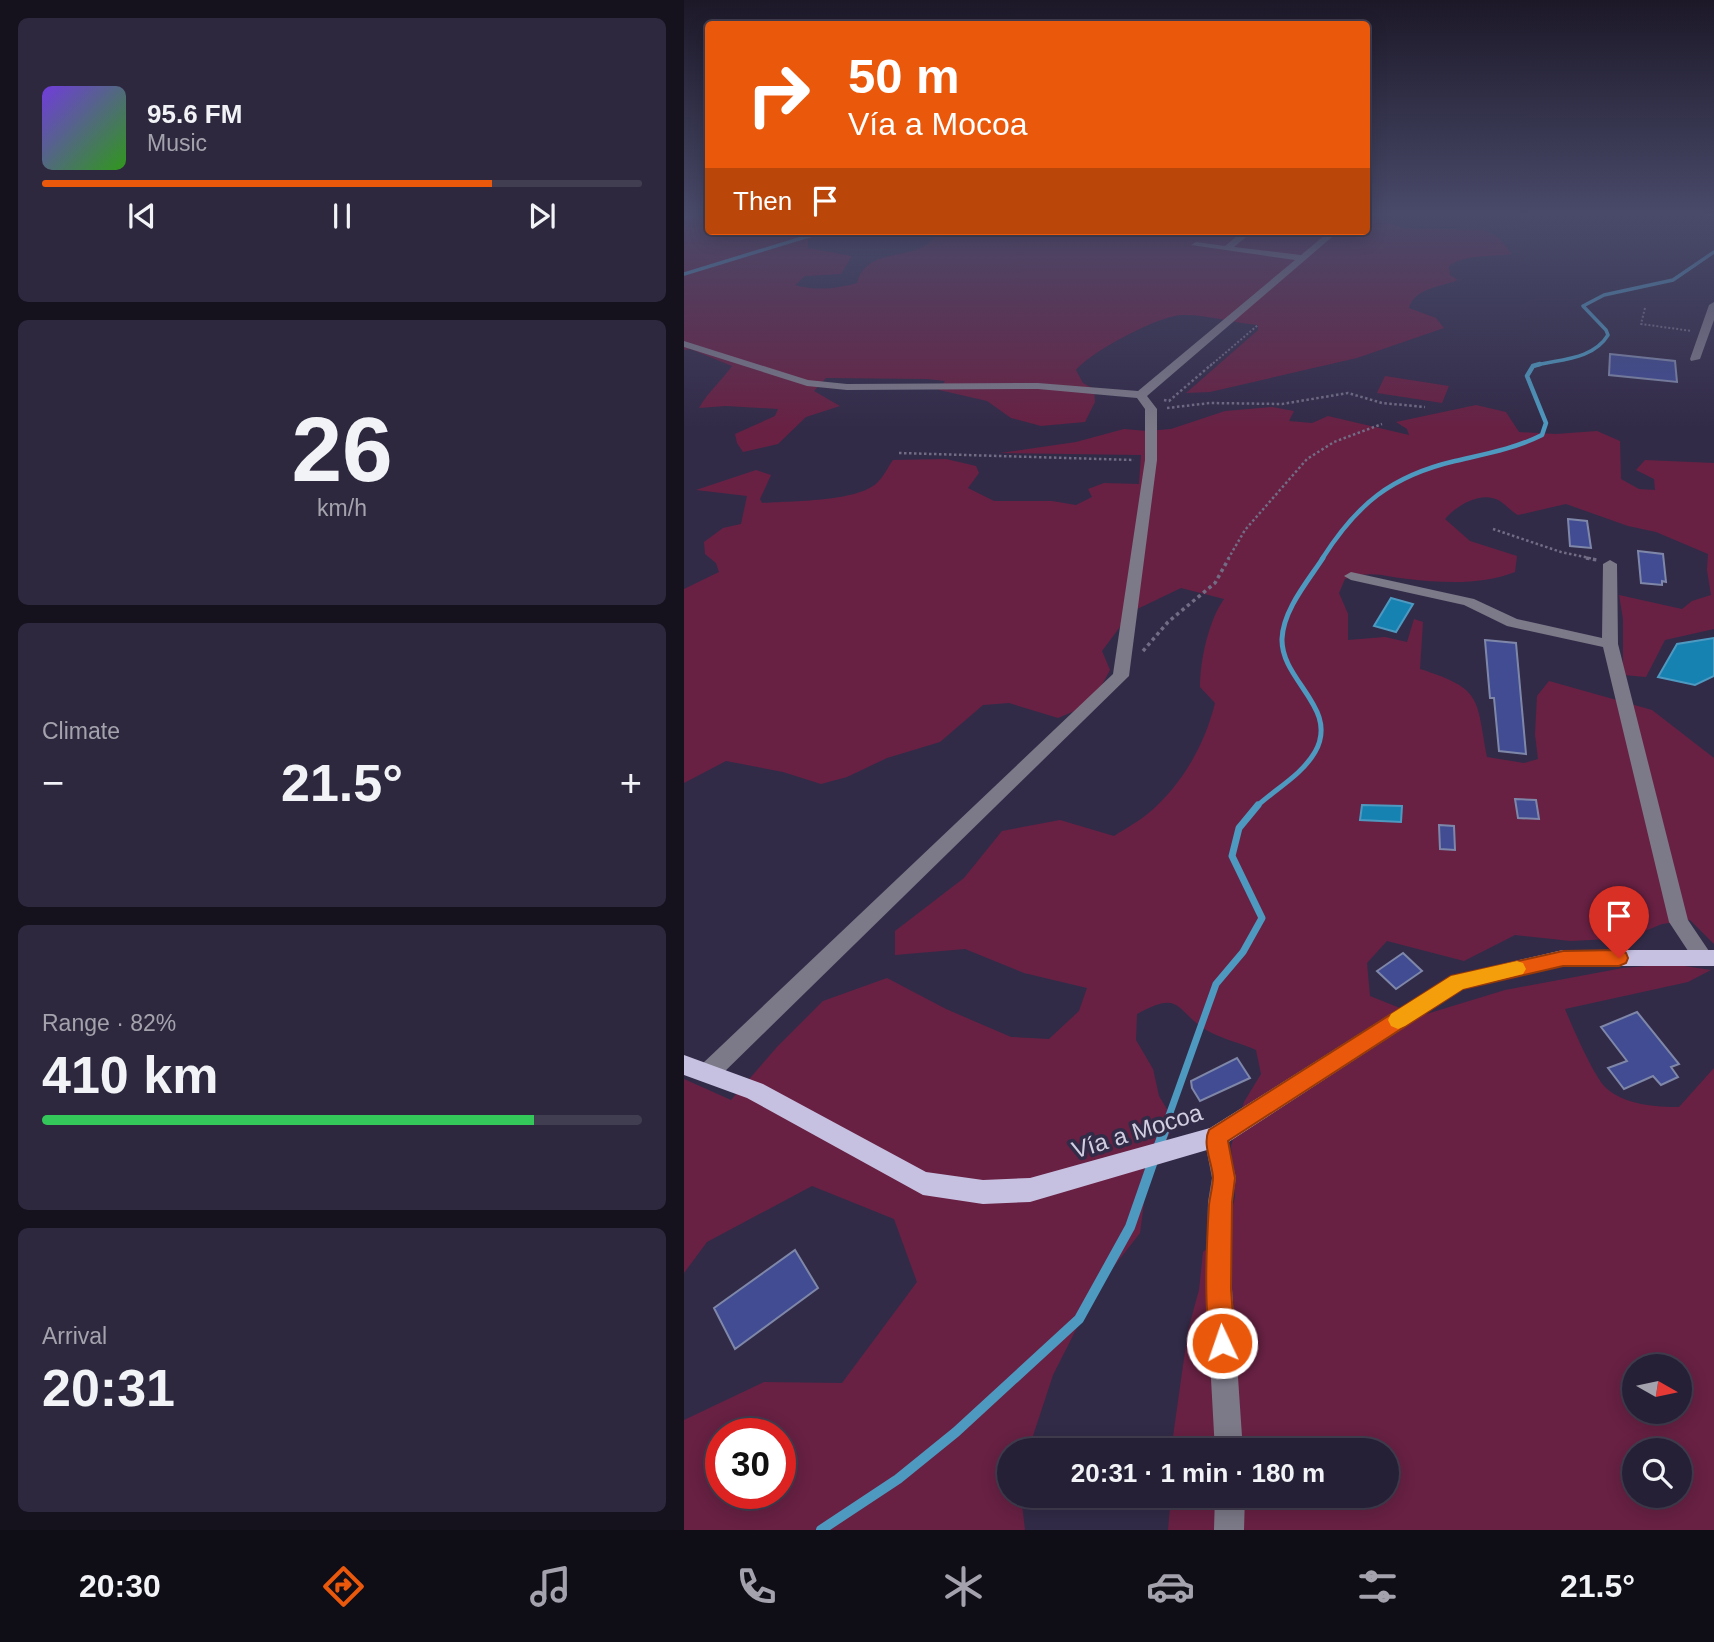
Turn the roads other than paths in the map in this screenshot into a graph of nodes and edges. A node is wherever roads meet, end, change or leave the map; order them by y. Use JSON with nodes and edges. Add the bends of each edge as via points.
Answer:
{"nodes":[{"id":1,"x":1271,"y":285,"type":"edge"},
{"id":2,"x":1714,"y":306,"type":"edge"},
{"id":3,"x":684,"y":344,"type":"edge"},
{"id":4,"x":1695,"y":359,"type":"dead end"},
{"id":5,"x":1141,"y":395,"type":"junction"},
{"id":6,"x":1610,"y":564,"type":"road end"},
{"id":7,"x":1351,"y":576,"type":"dead end"},
{"id":8,"x":1610,"y":644,"type":"junction"},
{"id":9,"x":1708,"y":958,"type":"edge"},
{"id":10,"x":684,"y":1065,"type":"edge"},
{"id":11,"x":709,"y":1072,"type":"junction"},
{"id":12,"x":1216,"y":1137,"type":"junction"},
{"id":13,"x":1228,"y":1438,"type":"edge"},
{"id":14,"x":1230,"y":1508,"type":"edge"},
{"id":15,"x":1229,"y":1530,"type":"edge"}],
"edges":[{"from":1,"to":5,"type":"street"},
{"from":2,"to":4,"type":"street"},
{"from":3,"to":5,"type":"street","via":[[807,383],[1038,386]]},
{"from":5,"to":11,"type":"street","via":[[1151,410],[1151,460],[1121,676]]},
{"from":6,"to":8,"type":"street"},
{"from":7,"to":8,"type":"street","via":[[1469,602],[1512,623]]},
{"from":8,"to":9,"type":"street","via":[[1679,922]]},
{"from":9,"to":12,"type":"main road","name":"Vía a Mocoa","via":[[1563,958],[1458,982]]},
{"from":10,"to":11,"type":"main road","name":"Vía a Mocoa"},
{"from":11,"to":12,"type":"main road","name":"Vía a Mocoa","via":[[755,1091],[923,1182],[983,1192],[1030,1190]]},
{"from":12,"to":13,"type":"street","via":[[1224,1178],[1219,1289]]},
{"from":14,"to":15,"type":"street"}]}
